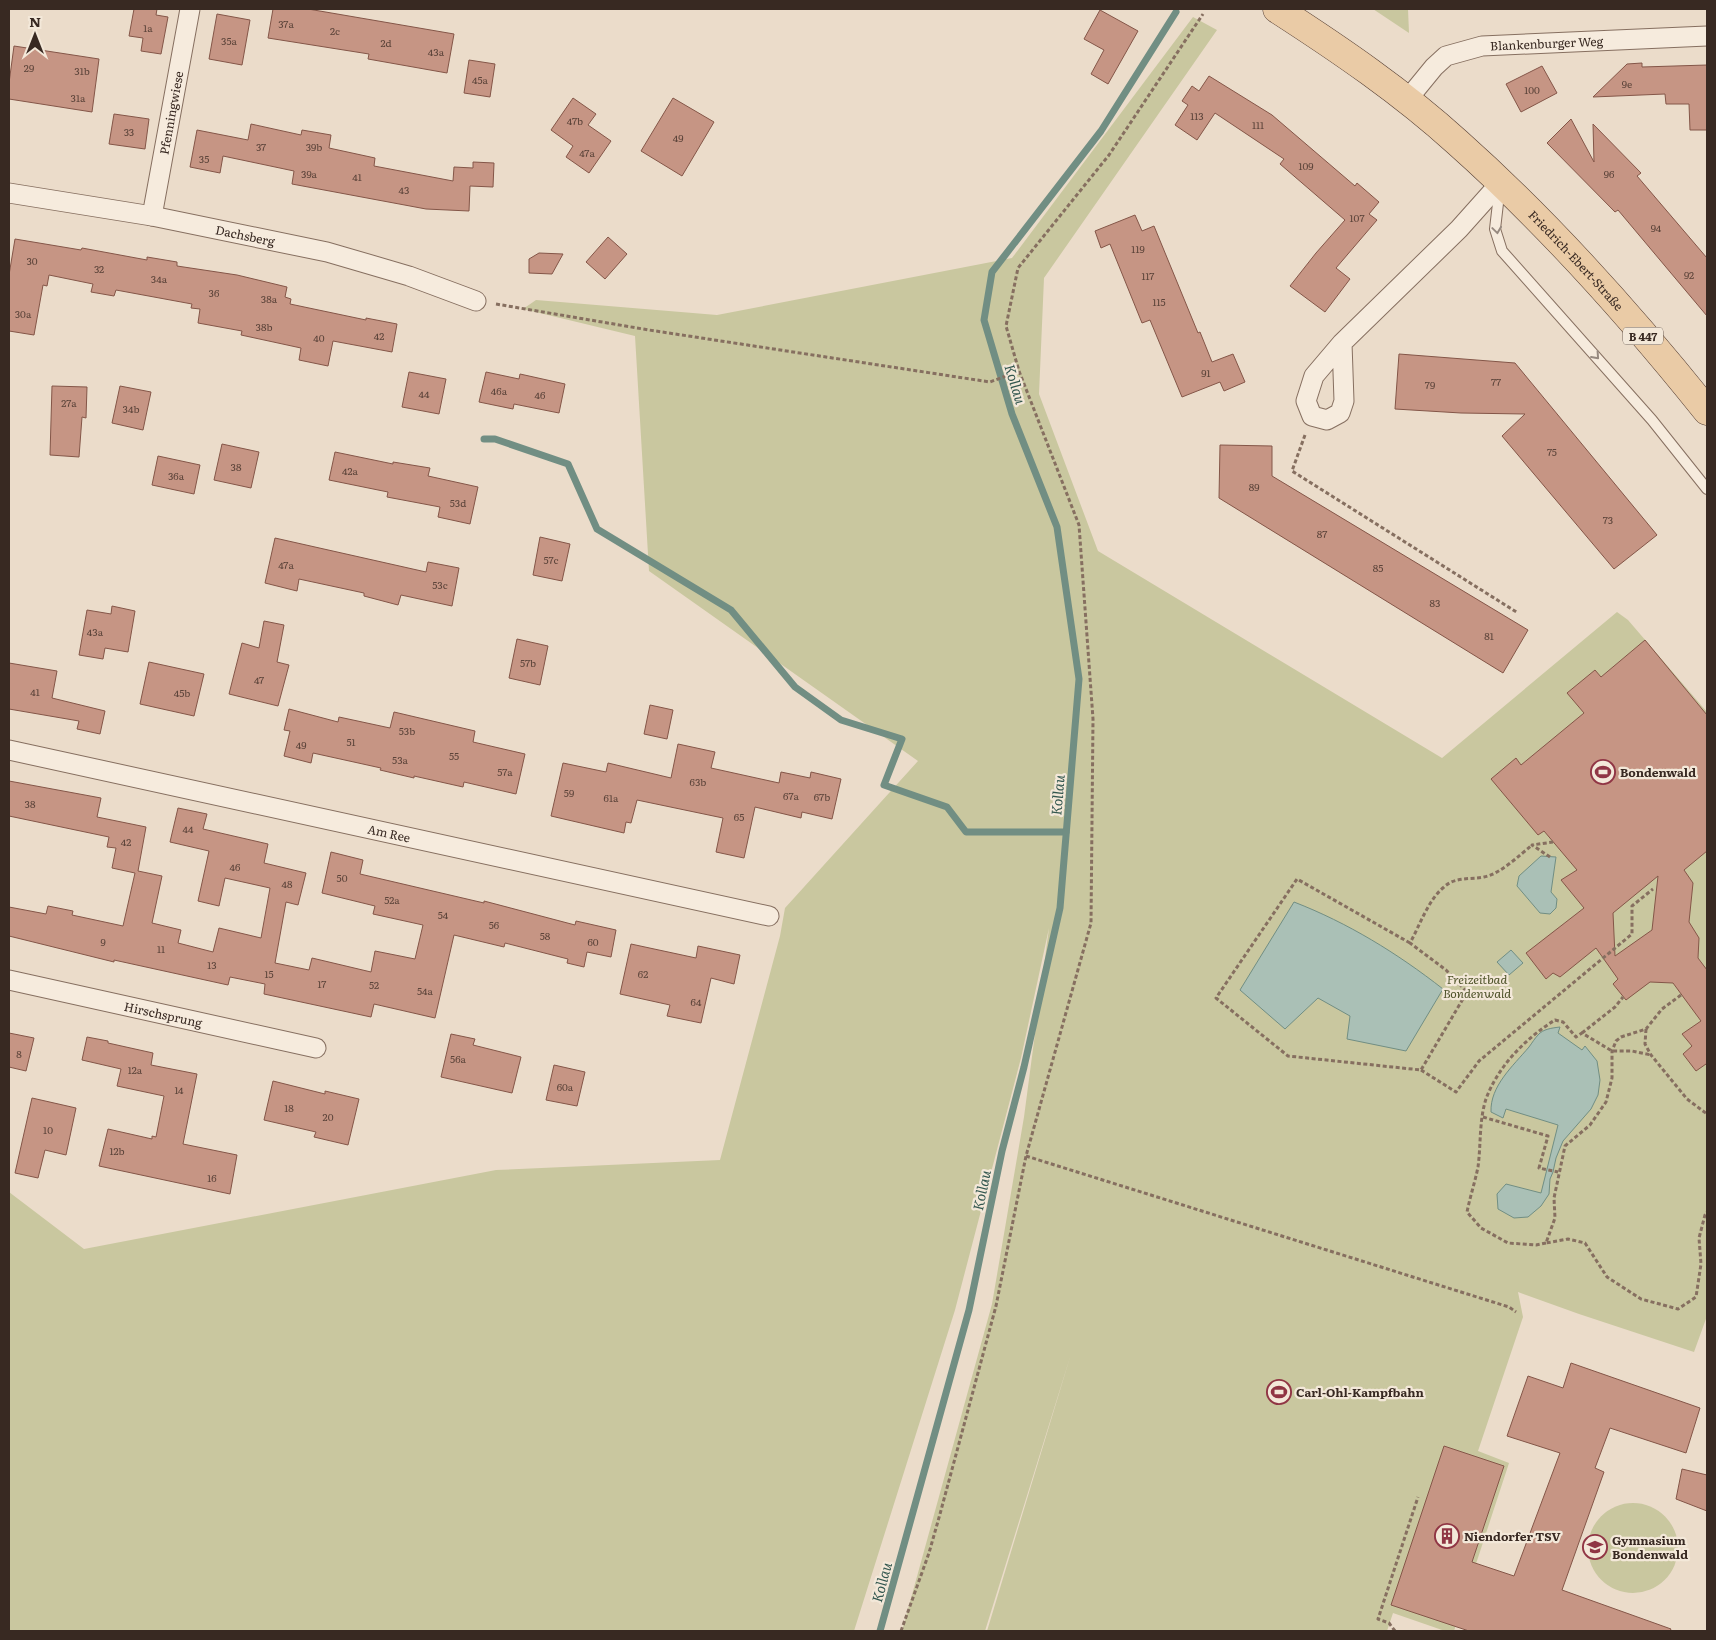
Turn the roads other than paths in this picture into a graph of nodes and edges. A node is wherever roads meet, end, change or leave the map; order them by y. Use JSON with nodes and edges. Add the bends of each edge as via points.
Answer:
{"nodes":[{"id":1,"x":190,"y":9,"type":"edge"},
{"id":2,"x":1277,"y":9,"type":"edge"},
{"id":3,"x":1707,"y":36,"type":"edge"},
{"id":4,"x":1407,"y":100,"type":"junction"},
{"id":5,"x":1501,"y":182,"type":"junction"},
{"id":6,"x":9,"y":193,"type":"edge"},
{"id":7,"x":152,"y":216,"type":"junction"},
{"id":8,"x":476,"y":301,"type":"road end"},
{"id":9,"x":1342,"y":343,"type":"junction"},
{"id":10,"x":1707,"y":411,"type":"edge"},
{"id":11,"x":1707,"y":489,"type":"edge"},
{"id":12,"x":9,"y":750,"type":"edge"},
{"id":13,"x":769,"y":916,"type":"dead end"},
{"id":14,"x":9,"y":980,"type":"edge"},
{"id":15,"x":316,"y":1048,"type":"dead end"}],
"edges":[{"from":1,"to":7,"type":"street","name":"Pfenningwiese"},
{"from":2,"to":4,"type":"main road","name":"Friedrich-Ebert-Straße","number":"B 447"},
{"from":3,"to":4,"type":"street","name":"Blankenburger Weg","via":[[1482,46],[1446,56]]},
{"from":4,"to":5,"type":"main road","name":"Friedrich-Ebert-Straße","number":"B 447"},
{"from":5,"to":9,"type":"street","via":[[1459,229]]},
{"from":5,"to":10,"type":"main road","name":"Friedrich-Ebert-Straße","number":"B 447","via":[[1579,261]]},
{"from":5,"to":11,"type":"lane","one_way":true,"via":[[1495,229],[1502,251],[1652,420]]},
{"from":6,"to":7,"type":"street","name":"Dachsberg"},
{"from":7,"to":8,"type":"street","name":"Dachsberg","via":[[327,252],[409,276]]},
{"from":9,"to":9,"type":"street","via":[[1314,376],[1306,401],[1312,416],[1327,420],[1340,412],[1344,401]]},
{"from":12,"to":13,"type":"street","name":"Am Ree"},
{"from":14,"to":15,"type":"street","name":"Hirschsprung"}]}
